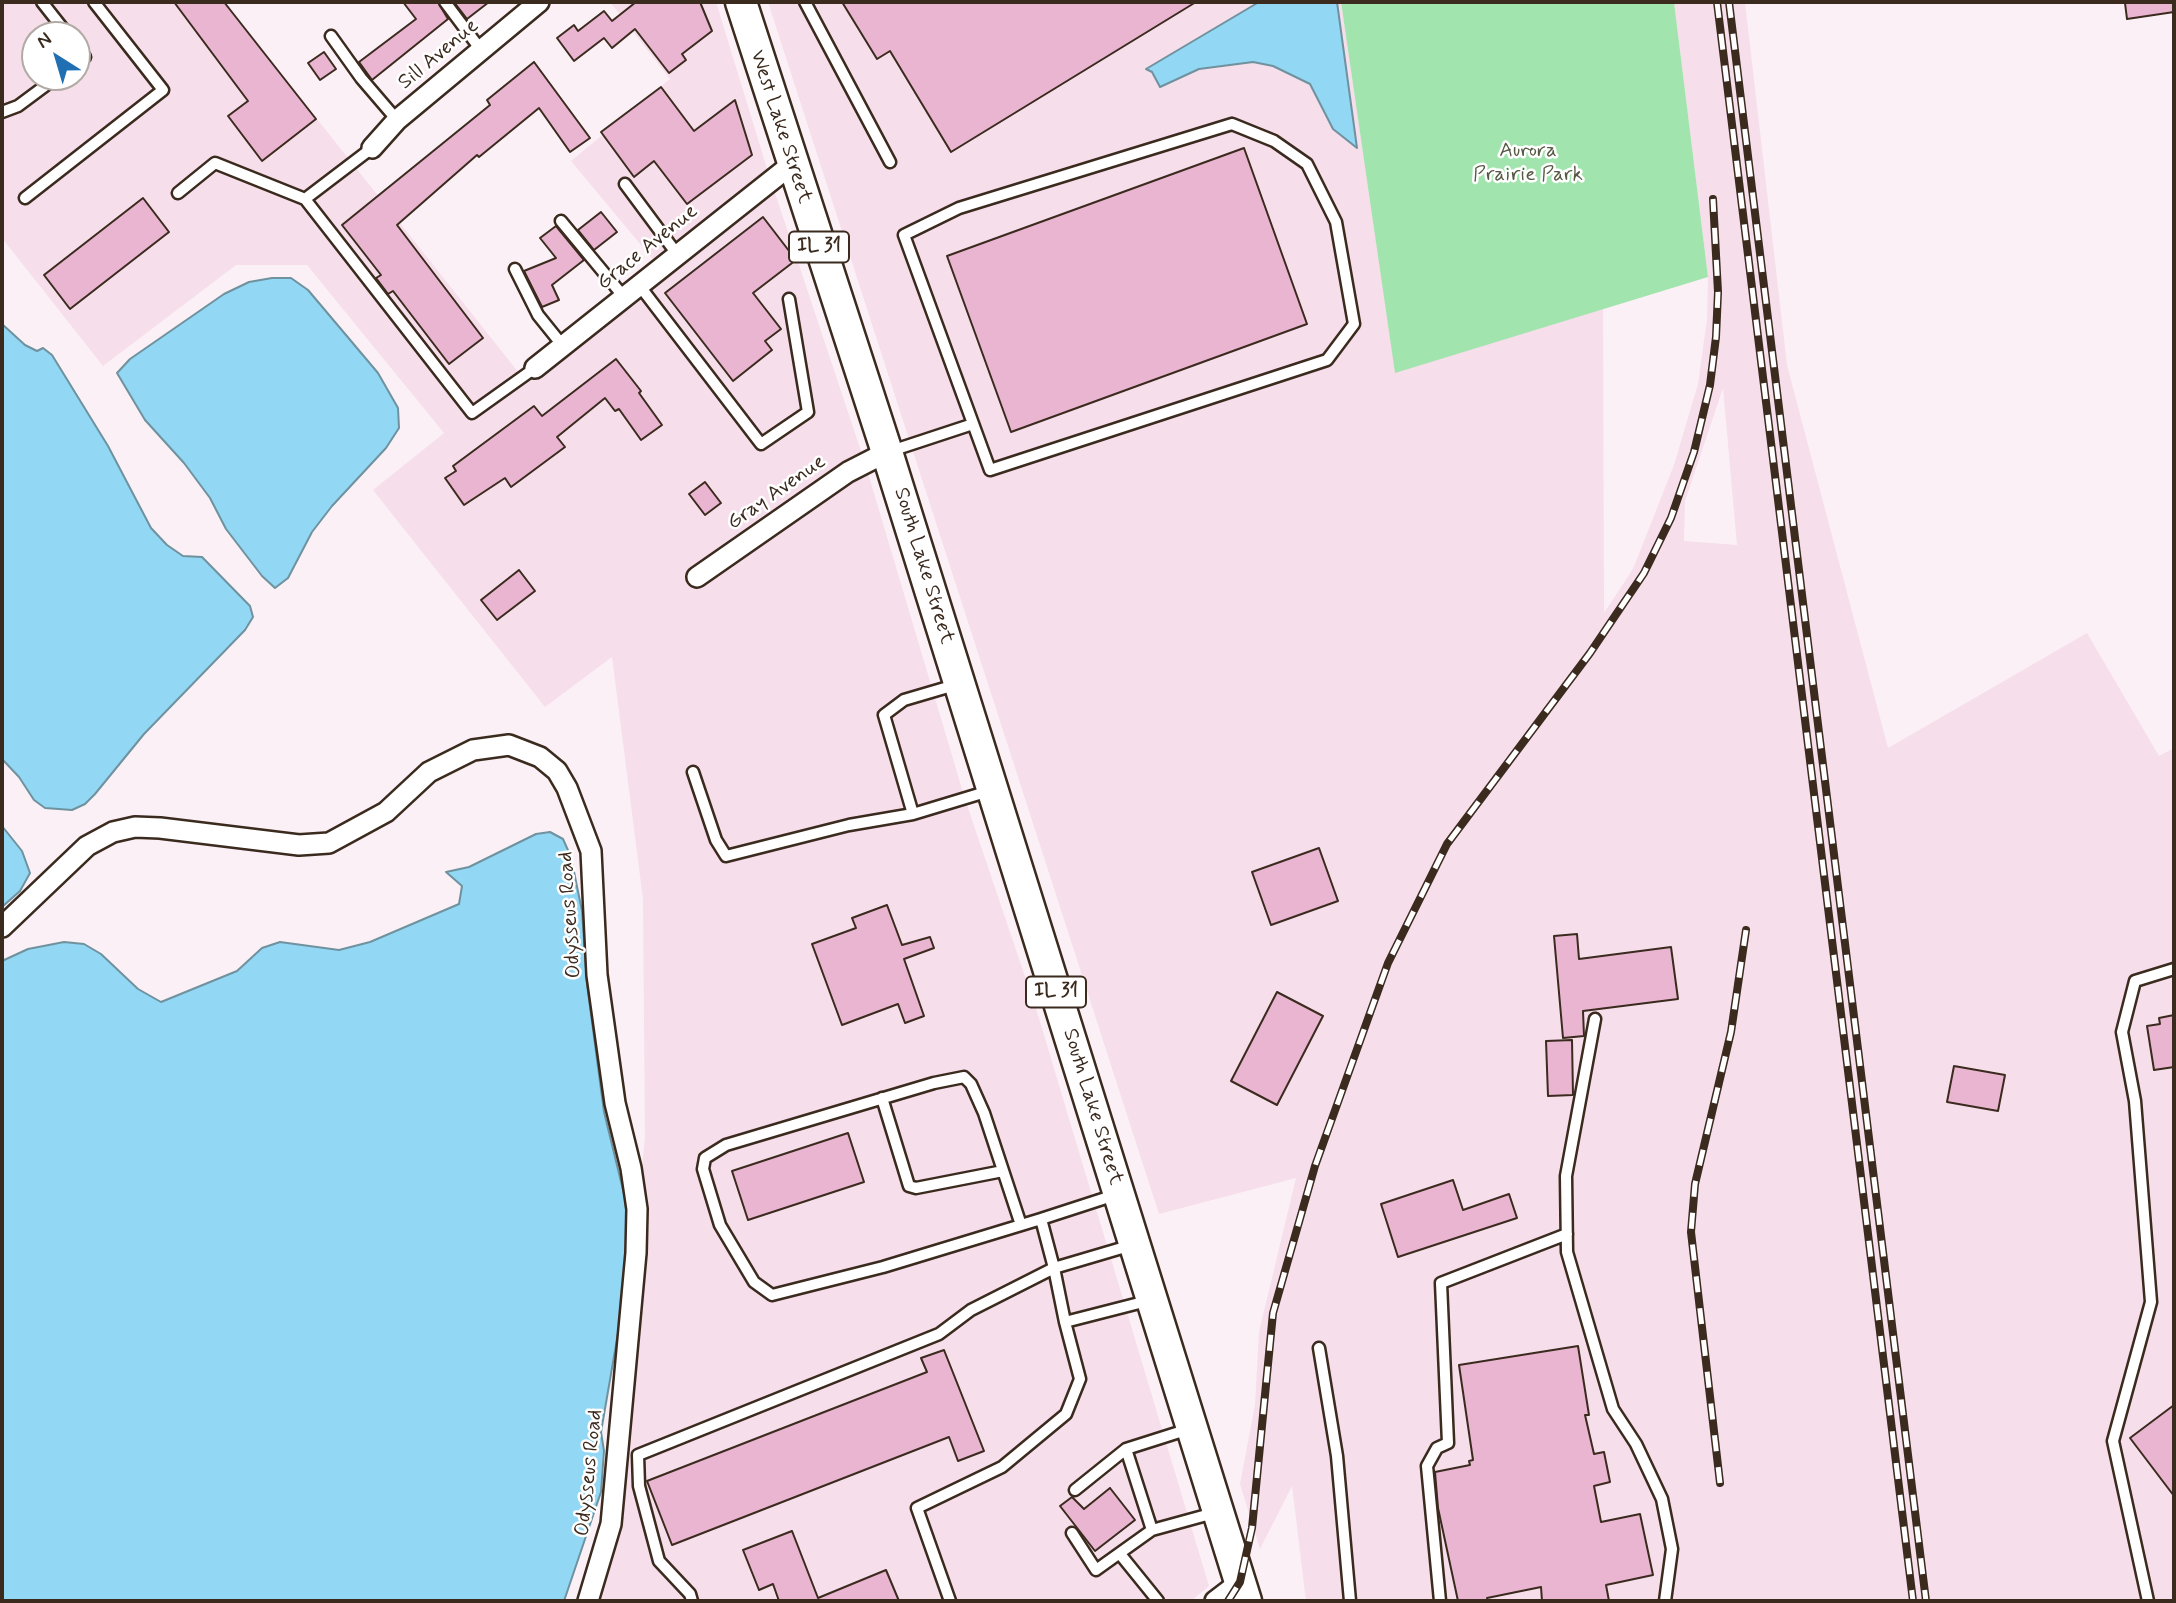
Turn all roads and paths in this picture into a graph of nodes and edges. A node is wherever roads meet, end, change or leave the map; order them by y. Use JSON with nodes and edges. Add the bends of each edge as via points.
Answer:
{"nodes":[{"id":1,"x":42,"y":2,"type":"edge"},
{"id":2,"x":94,"y":2,"type":"edge"},
{"id":3,"x":445,"y":2,"type":"edge"},
{"id":4,"x":540,"y":2,"type":"edge"},
{"id":5,"x":741,"y":2,"type":"edge"},
{"id":6,"x":805,"y":2,"type":"edge"},
{"id":7,"x":57,"y":21,"type":"edge"},
{"id":8,"x":331,"y":36,"type":"dead end"},
{"id":9,"x":481,"y":50,"type":"junction"},
{"id":10,"x":38,"y":91,"type":"edge"},
{"id":11,"x":2,"y":112,"type":"edge"},
{"id":12,"x":397,"y":120,"type":"junction"},
{"id":13,"x":372,"y":148,"type":"joint"},
{"id":14,"x":890,"y":162,"type":"dead end"},
{"id":15,"x":791,"y":165,"type":"junction"},
{"id":16,"x":625,"y":184,"type":"dead end"},
{"id":17,"x":178,"y":193,"type":"dead end"},
{"id":18,"x":25,"y":198,"type":"dead end"},
{"id":19,"x":305,"y":200,"type":"junction"},
{"id":20,"x":561,"y":221,"type":"dead end"},
{"id":21,"x":677,"y":254,"type":"junction"},
{"id":22,"x":515,"y":270,"type":"dead end"},
{"id":23,"x":631,"y":291,"type":"junction"},
{"id":24,"x":789,"y":299,"type":"dead end"},
{"id":25,"x":563,"y":346,"type":"junction"},
{"id":26,"x":535,"y":368,"type":"joint"},
{"id":27,"x":973,"y":424,"type":"junction"},
{"id":28,"x":887,"y":452,"type":"junction"},
{"id":29,"x":696,"y":577,"type":"dead end"},
{"id":30,"x":960,"y":684,"type":"junction"},
{"id":31,"x":693,"y":772,"type":"dead end"},
{"id":32,"x":992,"y":789,"type":"junction"},
{"id":33,"x":913,"y":814,"type":"junction"},
{"id":34,"x":2,"y":927,"type":"edge"},
{"id":35,"x":2174,"y":970,"type":"edge"},
{"id":36,"x":1595,"y":1019,"type":"dead end"},
{"id":37,"x":881,"y":1098,"type":"junction"},
{"id":38,"x":1003,"y":1171,"type":"junction"},
{"id":39,"x":1119,"y":1194,"type":"junction"},
{"id":40,"x":1041,"y":1219,"type":"junction"},
{"id":41,"x":1021,"y":1225,"type":"junction"},
{"id":42,"x":1567,"y":1234,"type":"junction"},
{"id":43,"x":1135,"y":1244,"type":"junction"},
{"id":44,"x":1054,"y":1268,"type":"junction"},
{"id":45,"x":1152,"y":1300,"type":"junction"},
{"id":46,"x":1065,"y":1322,"type":"junction"},
{"id":47,"x":1319,"y":1348,"type":"dead end"},
{"id":48,"x":1193,"y":1427,"type":"junction"},
{"id":49,"x":1126,"y":1449,"type":"junction"},
{"id":50,"x":1075,"y":1490,"type":"dead end"},
{"id":51,"x":1218,"y":1511,"type":"junction"},
{"id":52,"x":1152,"y":1531,"type":"junction"},
{"id":53,"x":1072,"y":1533,"type":"dead end"},
{"id":54,"x":1120,"y":1554,"type":"junction"},
{"id":55,"x":1243,"y":1592,"type":"edge"},
{"id":56,"x":588,"y":1601,"type":"edge"},
{"id":57,"x":692,"y":1601,"type":"edge"},
{"id":58,"x":950,"y":1601,"type":"edge"},
{"id":59,"x":1158,"y":1601,"type":"edge"},
{"id":60,"x":1215,"y":1601,"type":"edge"},
{"id":61,"x":1350,"y":1601,"type":"edge"},
{"id":62,"x":1440,"y":1601,"type":"edge"},
{"id":63,"x":1665,"y":1601,"type":"edge"},
{"id":64,"x":2148,"y":1601,"type":"edge"}],
"edges":[{"from":1,"to":7,"type":"lane"},
{"from":2,"to":18,"type":"lane","via":[[163,90]]},
{"from":3,"to":9,"type":"lane"},
{"from":4,"to":9,"type":"street","name":"Sill Avenue"},
{"from":5,"to":15,"type":"main road","name":"West Lake Street","number":"IL 31"},
{"from":6,"to":14,"type":"lane"},
{"from":8,"to":12,"type":"lane"},
{"from":9,"to":12,"type":"street","name":"Sill Avenue"},
{"from":10,"to":11,"type":"lane"},
{"from":12,"to":13,"type":"street","name":"Sill Avenue"},
{"from":13,"to":19,"type":"lane"},
{"from":15,"to":21,"type":"street","name":"Grace Avenue"},
{"from":15,"to":28,"type":"main road","name":"West Lake Street","number":"IL 31"},
{"from":16,"to":21,"type":"lane"},
{"from":17,"to":19,"type":"lane","via":[[215,163]]},
{"from":19,"to":26,"type":"lane","via":[[472,413]]},
{"from":20,"to":23,"type":"lane"},
{"from":21,"to":23,"type":"street","name":"Grace Avenue"},
{"from":22,"to":25,"type":"lane","via":[[538,315]]},
{"from":23,"to":24,"type":"lane","via":[[761,444],[808,412]]},
{"from":23,"to":25,"type":"street","name":"Grace Avenue"},
{"from":25,"to":26,"type":"street","name":"Grace Avenue"},
{"from":27,"to":27,"type":"lane","via":[[904,235],[959,208],[1232,124],[1274,141],[1307,164],[1336,222],[1354,324],[1326,360],[990,470]]},
{"from":27,"to":28,"type":"lane"},
{"from":28,"to":29,"type":"street","name":"Gray Avenue","via":[[848,472]]},
{"from":28,"to":30,"type":"main road","name":"South Lake Street","number":"IL 31"},
{"from":30,"to":32,"type":"main road","name":"South Lake Street","number":"IL 31"},
{"from":30,"to":33,"type":"lane","via":[[904,700],[884,715]]},
{"from":31,"to":33,"type":"lane","via":[[726,856]]},
{"from":32,"to":33,"type":"lane"},
{"from":32,"to":39,"type":"main road","name":"South Lake Street","number":"IL 31"},
{"from":34,"to":56,"type":"street","name":"Odysseus Road","via":[[77,855],[113,832],[160,828],[299,845],[329,843],[386,812],[429,772],[473,750],[509,745],[540,757],[557,771],[591,851],[597,975],[615,1103],[637,1209],[611,1524]]},
{"from":35,"to":64,"type":"lane","via":[[2135,981],[2122,1032],[2135,1101],[2151,1302],[2113,1441]]},
{"from":36,"to":42,"type":"lane","via":[[1566,1176]]},
{"from":37,"to":38,"type":"lane","via":[[909,1186]]},
{"from":37,"to":38,"type":"lane","via":[[964,1077],[984,1113]]},
{"from":37,"to":41,"type":"lane","via":[[726,1145],[705,1158],[703,1169],[720,1225],[754,1282],[772,1295]]},
{"from":38,"to":41,"type":"lane"},
{"from":39,"to":40,"type":"lane"},
{"from":39,"to":43,"type":"main road","name":"South Lake Street","number":"IL 31"},
{"from":40,"to":41,"type":"lane"},
{"from":40,"to":44,"type":"lane"},
{"from":42,"to":62,"type":"lane","via":[[1441,1283],[1448,1443],[1437,1448],[1427,1466]]},
{"from":42,"to":63,"type":"lane","via":[[1567,1252],[1613,1409],[1662,1499],[1672,1549]]},
{"from":43,"to":44,"type":"lane"},
{"from":43,"to":45,"type":"main road","name":"South Lake Street","number":"IL 31"},
{"from":44,"to":46,"type":"lane"},
{"from":44,"to":57,"type":"lane","via":[[971,1310],[939,1334],[638,1455],[639,1486],[659,1561]]},
{"from":45,"to":46,"type":"lane"},
{"from":45,"to":48,"type":"main road","name":"South Lake Street","number":"IL 31"},
{"from":46,"to":58,"type":"lane","via":[[1080,1379],[1066,1414],[1002,1467],[917,1508]]},
{"from":47,"to":61,"type":"lane","via":[[1337,1456]]},
{"from":48,"to":49,"type":"lane"},
{"from":48,"to":51,"type":"main road","name":"South Lake Street","number":"IL 31"},
{"from":49,"to":50,"type":"lane"},
{"from":49,"to":52,"type":"lane"},
{"from":51,"to":52,"type":"lane"},
{"from":51,"to":55,"type":"main road","name":"South Lake Street","number":"IL 31"},
{"from":52,"to":54,"type":"lane"},
{"from":53,"to":54,"type":"lane","via":[[1097,1570]]},
{"from":54,"to":59,"type":"lane"},
{"from":55,"to":60,"type":"street"}]}
